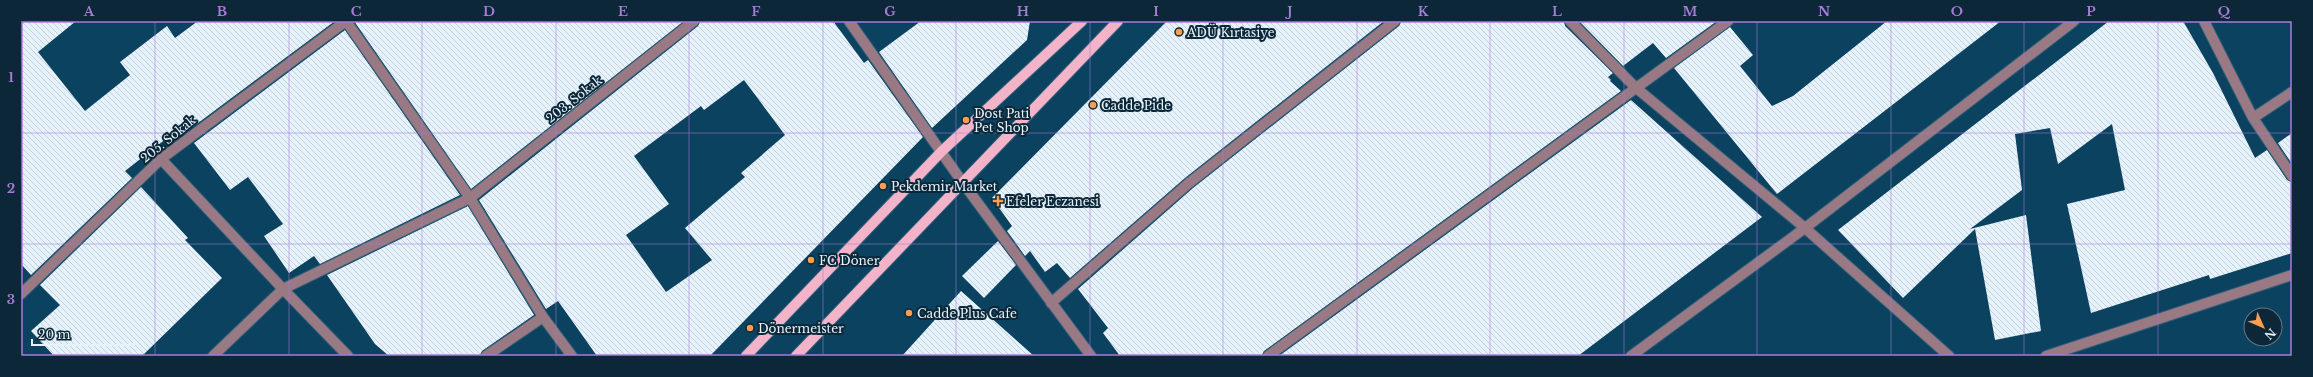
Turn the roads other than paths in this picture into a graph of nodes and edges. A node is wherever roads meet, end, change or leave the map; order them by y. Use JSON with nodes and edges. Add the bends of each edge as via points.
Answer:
{"nodes":[{"id":1,"x":346,"y":21,"type":"edge"},
{"id":2,"x":694,"y":21,"type":"edge"},
{"id":3,"x":849,"y":21,"type":"edge"},
{"id":4,"x":1082,"y":21,"type":"edge"},
{"id":5,"x":1118,"y":21,"type":"edge"},
{"id":6,"x":1395,"y":21,"type":"edge"},
{"id":7,"x":1570,"y":21,"type":"edge"},
{"id":8,"x":1728,"y":21,"type":"edge"},
{"id":9,"x":2074,"y":21,"type":"edge"},
{"id":10,"x":2204,"y":21,"type":"edge"},
{"id":11,"x":1635,"y":87,"type":"junction"},
{"id":12,"x":2292,"y":92,"type":"edge"},
{"id":13,"x":2253,"y":118,"type":"junction"},
{"id":14,"x":942,"y":151,"type":"junction"},
{"id":15,"x":161,"y":159,"type":"junction"},
{"id":16,"x":2292,"y":176,"type":"edge"},
{"id":17,"x":963,"y":183,"type":"junction"},
{"id":18,"x":470,"y":198,"type":"junction"},
{"id":19,"x":1805,"y":228,"type":"junction"},
{"id":20,"x":2292,"y":275,"type":"edge"},
{"id":21,"x":282,"y":289,"type":"junction"},
{"id":22,"x":21,"y":294,"type":"edge"},
{"id":23,"x":1051,"y":303,"type":"junction"},
{"id":24,"x":543,"y":317,"type":"junction"},
{"id":25,"x":213,"y":356,"type":"edge"},
{"id":26,"x":348,"y":356,"type":"edge"},
{"id":27,"x":486,"y":356,"type":"edge"},
{"id":28,"x":572,"y":356,"type":"edge"},
{"id":29,"x":746,"y":356,"type":"edge"},
{"id":30,"x":796,"y":356,"type":"edge"},
{"id":31,"x":1091,"y":356,"type":"edge"},
{"id":32,"x":1268,"y":356,"type":"edge"},
{"id":33,"x":1631,"y":356,"type":"edge"},
{"id":34,"x":1949,"y":356,"type":"edge"},
{"id":35,"x":2046,"y":356,"type":"edge"}],
"edges":[{"from":1,"to":15,"type":"street","name":"205. Sokak"},
{"from":1,"to":18,"type":"street"},
{"from":2,"to":18,"type":"street","name":"203. Sokak"},
{"from":3,"to":14,"type":"street"},
{"from":4,"to":14,"type":"main road"},
{"from":5,"to":17,"type":"main road"},
{"from":6,"to":23,"type":"street","via":[[1189,183]]},
{"from":7,"to":11,"type":"street"},
{"from":8,"to":11,"type":"street"},
{"from":9,"to":19,"type":"street"},
{"from":10,"to":13,"type":"street"},
{"from":11,"to":19,"type":"street"},
{"from":11,"to":32,"type":"street"},
{"from":12,"to":13,"type":"street"},
{"from":13,"to":16,"type":"street"},
{"from":14,"to":17,"type":"street"},
{"from":14,"to":29,"type":"main road"},
{"from":15,"to":21,"type":"street"},
{"from":15,"to":22,"type":"street","name":"205. Sokak"},
{"from":17,"to":23,"type":"street"},
{"from":17,"to":30,"type":"main road"},
{"from":18,"to":21,"type":"street","name":"203. Sokak"},
{"from":18,"to":24,"type":"street"},
{"from":19,"to":33,"type":"street"},
{"from":19,"to":34,"type":"street"},
{"from":20,"to":35,"type":"street"},
{"from":21,"to":25,"type":"street","name":"203. Sokak"},
{"from":21,"to":26,"type":"street"},
{"from":23,"to":31,"type":"street"},
{"from":24,"to":27,"type":"street"},
{"from":24,"to":28,"type":"street"}]}
